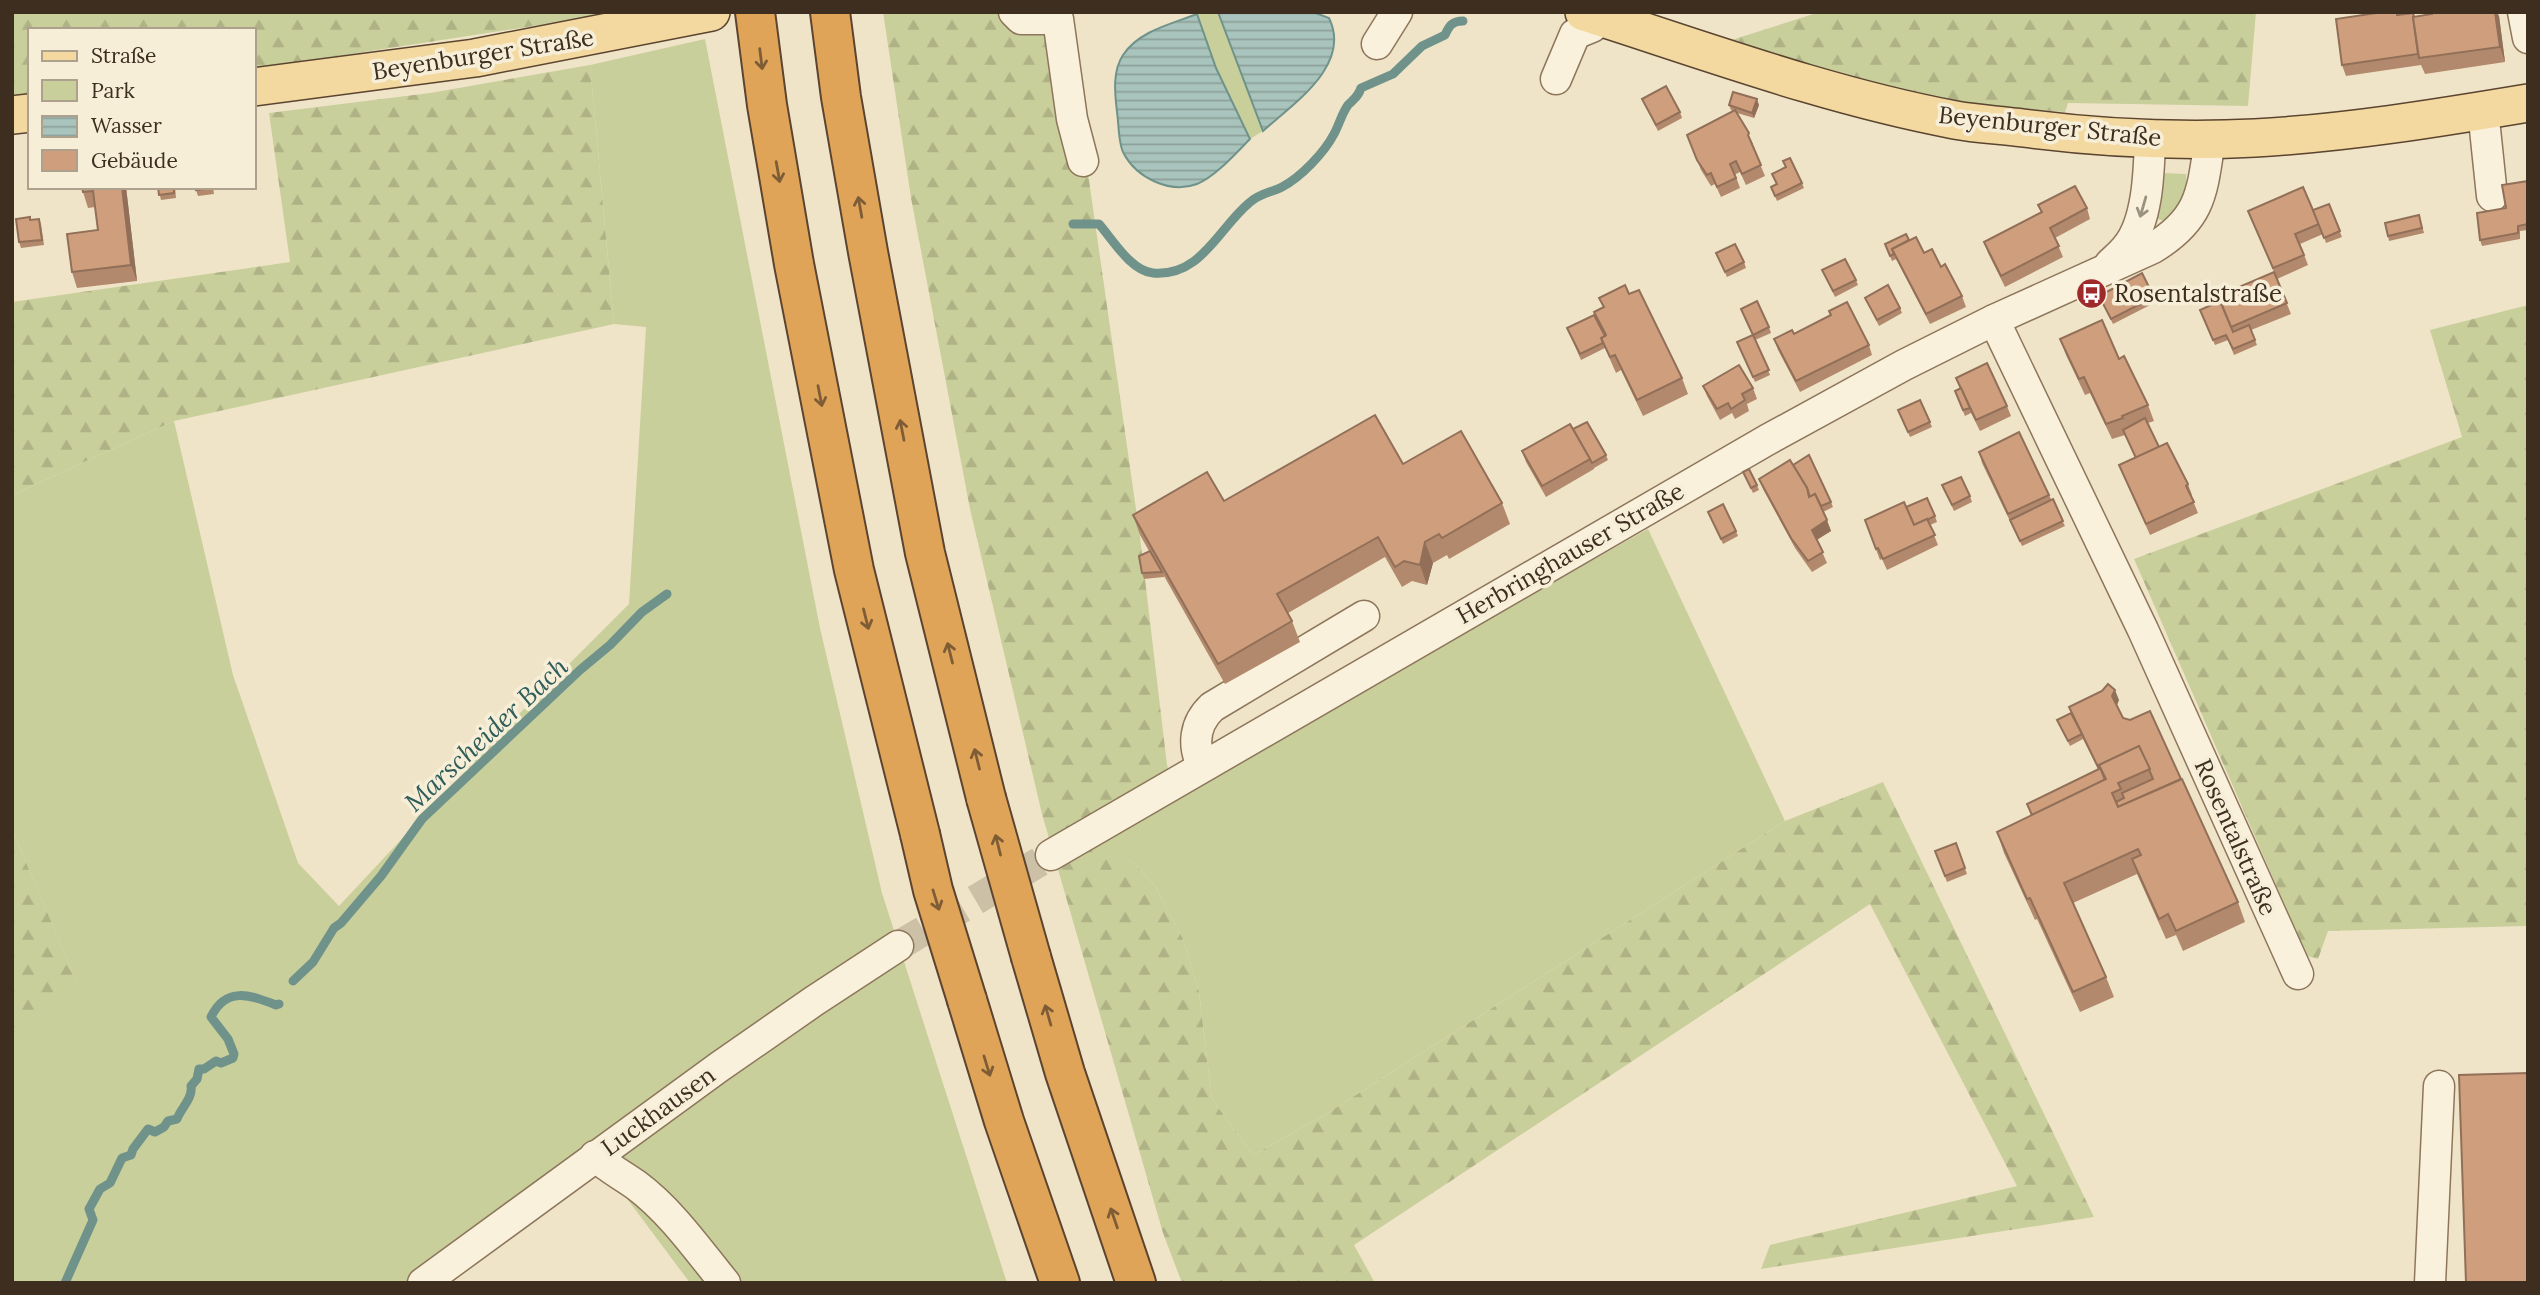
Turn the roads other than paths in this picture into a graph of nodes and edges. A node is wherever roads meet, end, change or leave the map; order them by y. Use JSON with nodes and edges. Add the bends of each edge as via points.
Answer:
{"nodes":[{"id":1,"x":710,"y":12,"type":"edge"},
{"id":2,"x":755,"y":12,"type":"edge"},
{"id":3,"x":830,"y":12,"type":"edge"},
{"id":4,"x":1397,"y":12,"type":"edge"},
{"id":5,"x":2523,"y":12,"type":"edge"},
{"id":6,"x":1070,"y":15,"type":"edge"},
{"id":7,"x":1593,"y":15,"type":"edge"},
{"id":8,"x":1019,"y":24,"type":"edge"},
{"id":9,"x":2528,"y":38,"type":"edge"},
{"id":10,"x":1377,"y":44,"type":"dead end"},
{"id":11,"x":1556,"y":79,"type":"dead end"},
{"id":12,"x":256,"y":87,"type":"edge"},
{"id":13,"x":2528,"y":103,"type":"edge"},
{"id":14,"x":2483,"y":110,"type":"junction"},
{"id":15,"x":2150,"y":139,"type":"junction"},
{"id":16,"x":2210,"y":139,"type":"junction"},
{"id":17,"x":1083,"y":161,"type":"dead end"},
{"id":18,"x":2492,"y":196,"type":"dead end"},
{"id":19,"x":2101,"y":272,"type":"junction"},
{"id":20,"x":1994,"y":320,"type":"junction"},
{"id":21,"x":1364,"y":616,"type":"dead end"},
{"id":22,"x":1202,"y":765,"type":"junction"},
{"id":23,"x":1051,"y":855,"type":"tunnel mouth"},
{"id":24,"x":898,"y":946,"type":"tunnel mouth"},
{"id":25,"x":2298,"y":974,"type":"dead end"},
{"id":26,"x":2439,"y":1086,"type":"dead end"},
{"id":27,"x":595,"y":1156,"type":"junction"},
{"id":28,"x":423,"y":1283,"type":"edge"},
{"id":29,"x":725,"y":1283,"type":"edge"},
{"id":30,"x":1060,"y":1283,"type":"edge"},
{"id":31,"x":1136,"y":1283,"type":"edge"},
{"id":32,"x":2430,"y":1283,"type":"edge"}],
"edges":[{"from":1,"to":12,"type":"main road","name":"Beyenburger Straße","via":[[475,58]]},
{"from":2,"to":30,"type":"highway","one_way":true,"bridge":true,"via":[[794,264],[854,570],[933,890]]},
{"from":31,"to":3,"type":"highway","one_way":true,"bridge":true,"via":[[1031,957],[986,798],[926,553],[868,252]]},
{"from":4,"to":10,"type":"street"},
{"from":5,"to":9,"type":"street"},
{"from":6,"to":8,"type":"street"},
{"from":6,"to":17,"type":"street","via":[[1073,119]]},
{"from":7,"to":11,"type":"street","via":[[1592,27],[1575,34]]},
{"from":7,"to":15,"type":"main road","name":"Beyenburger Straße","via":[[1777,75],[1896,107],[1958,120]]},
{"from":13,"to":14,"type":"main road","name":"Beyenburger Straße"},
{"from":14,"to":16,"type":"main road","name":"Beyenburger Straße","via":[[2323,132]]},
{"from":14,"to":18,"type":"street"},
{"from":15,"to":16,"type":"main road","name":"Beyenburger Straße"},
{"from":15,"to":19,"type":"street","name":"Herbringhauser Straße","one_way":true,"via":[[2147,194],[2140,220],[2128,246]]},
{"from":16,"to":19,"type":"street","name":"Herbringhauser Straße","via":[[2197,205],[2186,222],[2170,238]]},
{"from":19,"to":20,"type":"street","name":"Herbringhauser Straße"},
{"from":20,"to":22,"type":"street","name":"Herbringhauser Straße","via":[[1721,466]]},
{"from":20,"to":25,"type":"street","name":"Rosentalstraße","via":[[2143,630]]},
{"from":21,"to":22,"type":"street","via":[[1203,715],[1196,736]]},
{"from":22,"to":23,"type":"street","name":"Herbringhauser Straße"},
{"from":24,"to":27,"type":"street","name":"Luckhausen"},
{"from":26,"to":32,"type":"street"},
{"from":27,"to":28,"type":"street","name":"Luckhausen"},
{"from":27,"to":29,"type":"street","via":[[667,1214]]}]}
